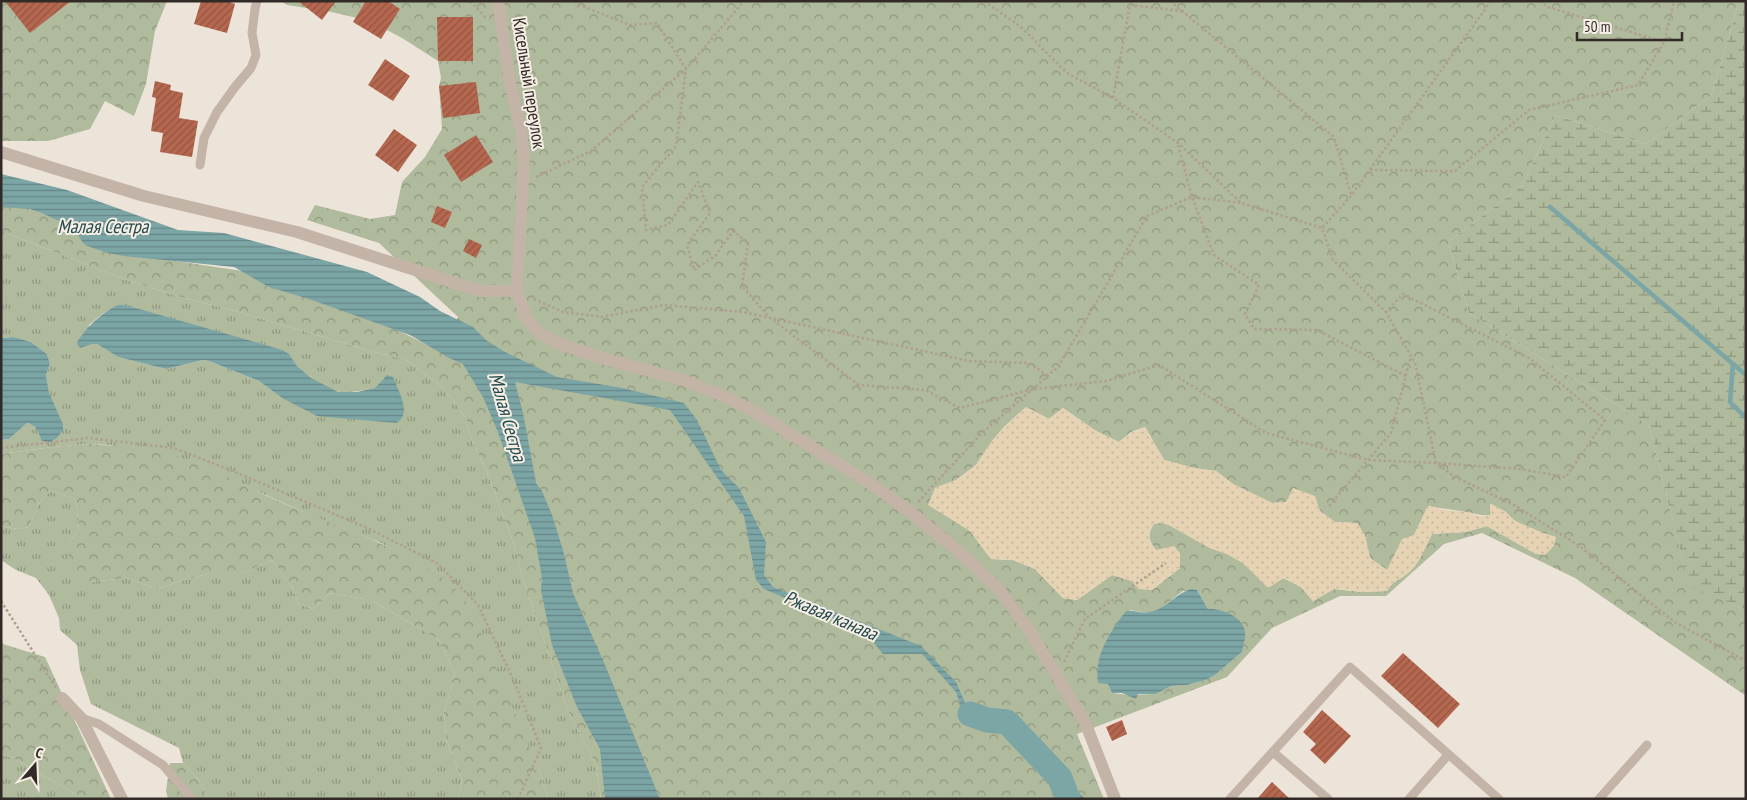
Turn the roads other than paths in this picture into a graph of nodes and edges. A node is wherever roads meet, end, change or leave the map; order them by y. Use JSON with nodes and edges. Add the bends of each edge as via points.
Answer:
{"nodes":[{"id":1,"x":257,"y":1,"type":"edge"},
{"id":2,"x":498,"y":1,"type":"edge"},
{"id":3,"x":1,"y":152,"type":"edge"},
{"id":4,"x":200,"y":165,"type":"dead end"},
{"id":5,"x":517,"y":291,"type":"junction"},
{"id":6,"x":62,"y":698,"type":"road end"},
{"id":7,"x":82,"y":718,"type":"junction"},
{"id":8,"x":1648,"y":745,"type":"dead end"},
{"id":9,"x":1274,"y":752,"type":"junction"},
{"id":10,"x":1448,"y":755,"type":"junction"},
{"id":11,"x":122,"y":799,"type":"edge"},
{"id":12,"x":192,"y":799,"type":"edge"},
{"id":13,"x":1116,"y":799,"type":"edge"},
{"id":14,"x":1230,"y":799,"type":"edge"},
{"id":15,"x":1328,"y":799,"type":"edge"},
{"id":16,"x":1409,"y":799,"type":"edge"},
{"id":17,"x":1499,"y":799,"type":"edge"},
{"id":18,"x":1599,"y":799,"type":"edge"}],
"edges":[{"from":1,"to":4,"type":"lane","via":[[252,33],[256,55],[251,68],[217,112],[204,138]]},
{"from":2,"to":5,"type":"street","name":"Кисельный переулок","via":[[524,160]]},
{"from":3,"to":5,"type":"street","via":[[144,196],[296,232],[480,291]]},
{"from":5,"to":13,"type":"street","via":[[526,318],[538,332],[560,344],[605,359],[683,380],[755,412],[836,461],[909,511],[956,549],[999,589],[1058,675],[1085,722]]},
{"from":6,"to":7,"type":"street"},
{"from":7,"to":11,"type":"street"},
{"from":7,"to":12,"type":"lane","via":[[99,724],[163,766]]},
{"from":8,"to":18,"type":"lane"},
{"from":9,"to":10,"type":"lane","via":[[1350,667]]},
{"from":9,"to":14,"type":"lane"},
{"from":9,"to":15,"type":"lane"},
{"from":10,"to":16,"type":"lane"},
{"from":10,"to":17,"type":"lane"}]}
